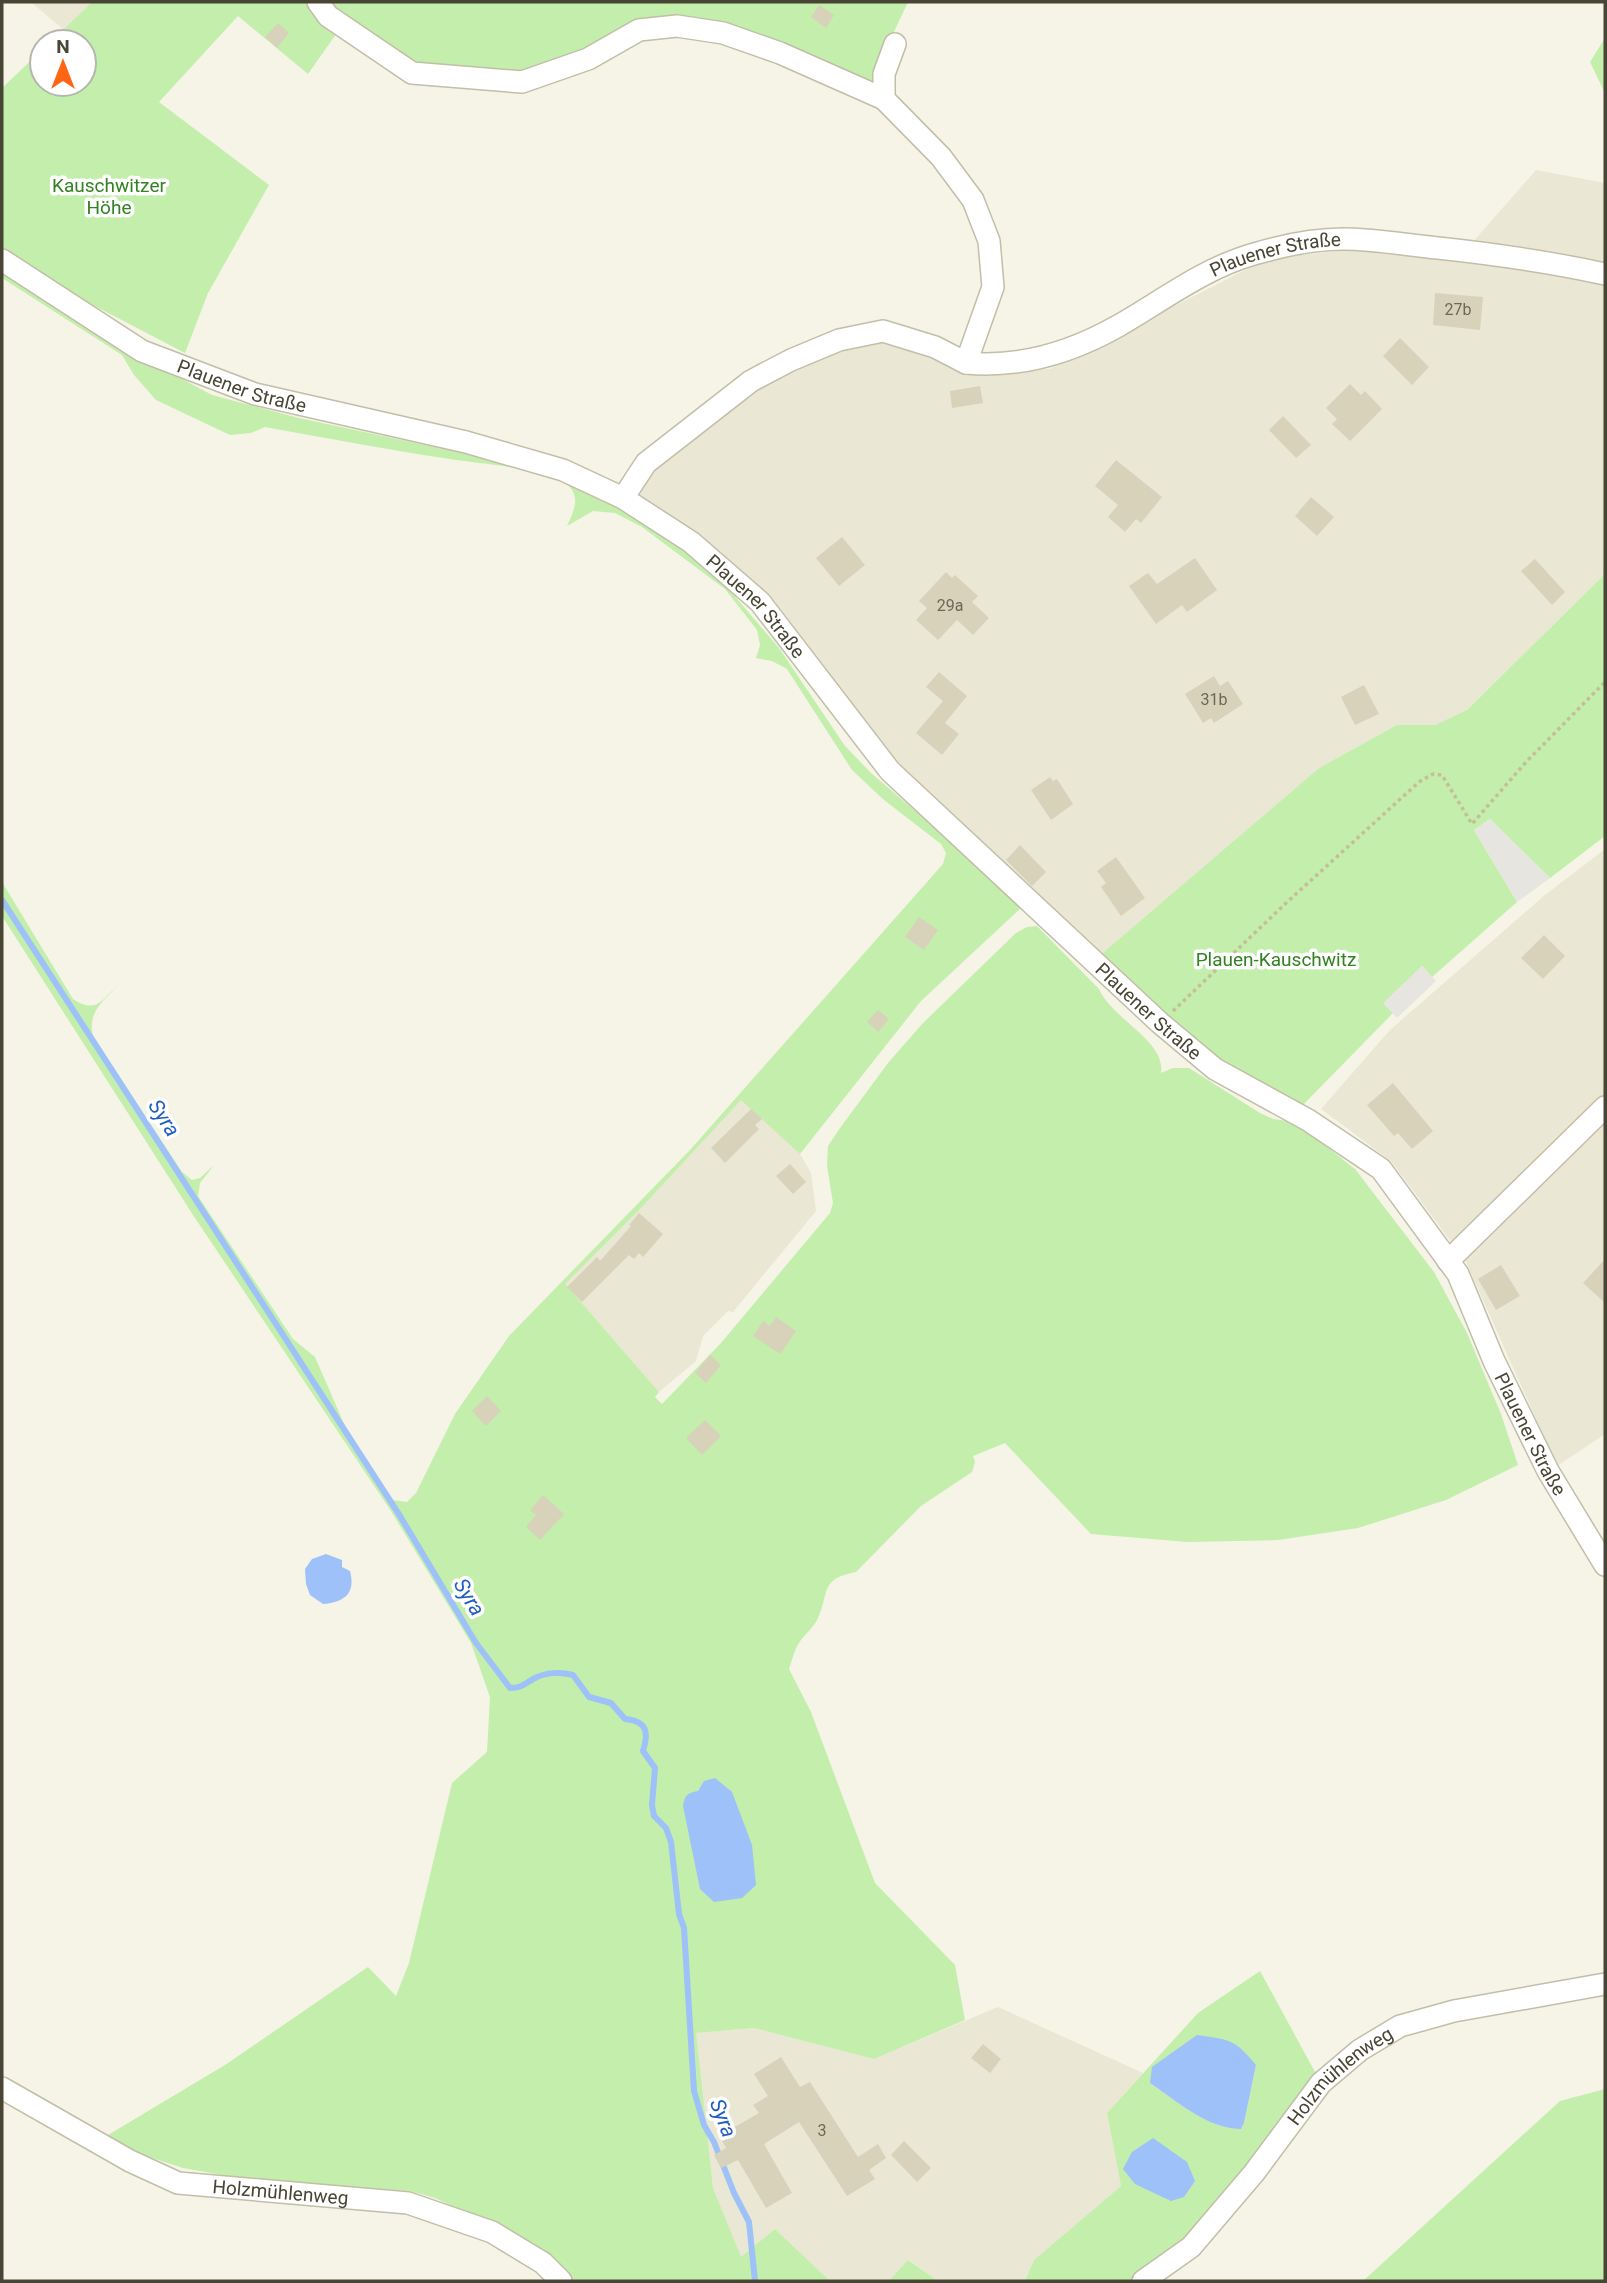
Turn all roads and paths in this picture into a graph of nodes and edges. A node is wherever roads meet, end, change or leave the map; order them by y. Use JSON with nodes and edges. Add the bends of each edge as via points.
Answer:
{"nodes":[{"id":1,"x":318,"y":2,"type":"edge"},
{"id":2,"x":895,"y":44,"type":"dead end"},
{"id":3,"x":884,"y":100,"type":"junction"},
{"id":4,"x":2,"y":260,"type":"edge"},
{"id":5,"x":1605,"y":274,"type":"edge"},
{"id":6,"x":966,"y":363,"type":"junction"},
{"id":7,"x":623,"y":498,"type":"junction"},
{"id":8,"x":1605,"y":682,"type":"edge"},
{"id":9,"x":1160,"y":1023,"type":"junction"},
{"id":10,"x":1605,"y":1107,"type":"edge"},
{"id":11,"x":1448,"y":1261,"type":"junction"},
{"id":12,"x":1605,"y":1565,"type":"edge"},
{"id":13,"x":1605,"y":1984,"type":"edge"},
{"id":14,"x":2,"y":2088,"type":"edge"},
{"id":15,"x":561,"y":2281,"type":"edge"},
{"id":16,"x":1143,"y":2281,"type":"edge"}],
"edges":[{"from":1,"to":3,"type":"street","via":[[328,16],[412,73],[522,82],[588,59],[639,30],[677,26],[723,33],[780,53]]},
{"from":2,"to":3,"type":"street","via":[[884,74]]},
{"from":3,"to":6,"type":"street","via":[[973,200],[989,242],[993,287]]},
{"from":4,"to":7,"type":"street","name":"Plauener Straße","via":[[142,351],[255,394],[466,442],[563,470]]},
{"from":5,"to":6,"type":"street","name":"Plauener Straße","via":[[1479,253],[1342,239],[1294,245],[1252,254],[1222,267],[1073,348],[993,365]]},
{"from":6,"to":7,"type":"street","name":"Plauener Straße","via":[[935,347],[883,331],[839,340],[751,381],[646,463]]},
{"from":7,"to":9,"type":"street","name":"Plauener Straße","via":[[691,542],[760,602],[890,771]]},
{"from":8,"to":9,"type":"path","via":[[1526,761],[1472,824],[1443,775],[1433,774],[1419,782]]},
{"from":9,"to":11,"type":"street","name":"Plauener Straße","via":[[1215,1069],[1308,1120],[1381,1169]]},
{"from":10,"to":11,"type":"street"},
{"from":11,"to":12,"type":"street","name":"Plauener Straße","via":[[1548,1471]]},
{"from":13,"to":16,"type":"street","name":"Holzmühlenweg","via":[[1454,2011],[1400,2026],[1360,2050],[1321,2083],[1191,2247]]},
{"from":14,"to":15,"type":"street","name":"Holzmühlenweg","via":[[130,2161],[178,2182],[408,2203],[492,2232],[543,2263]]}]}
